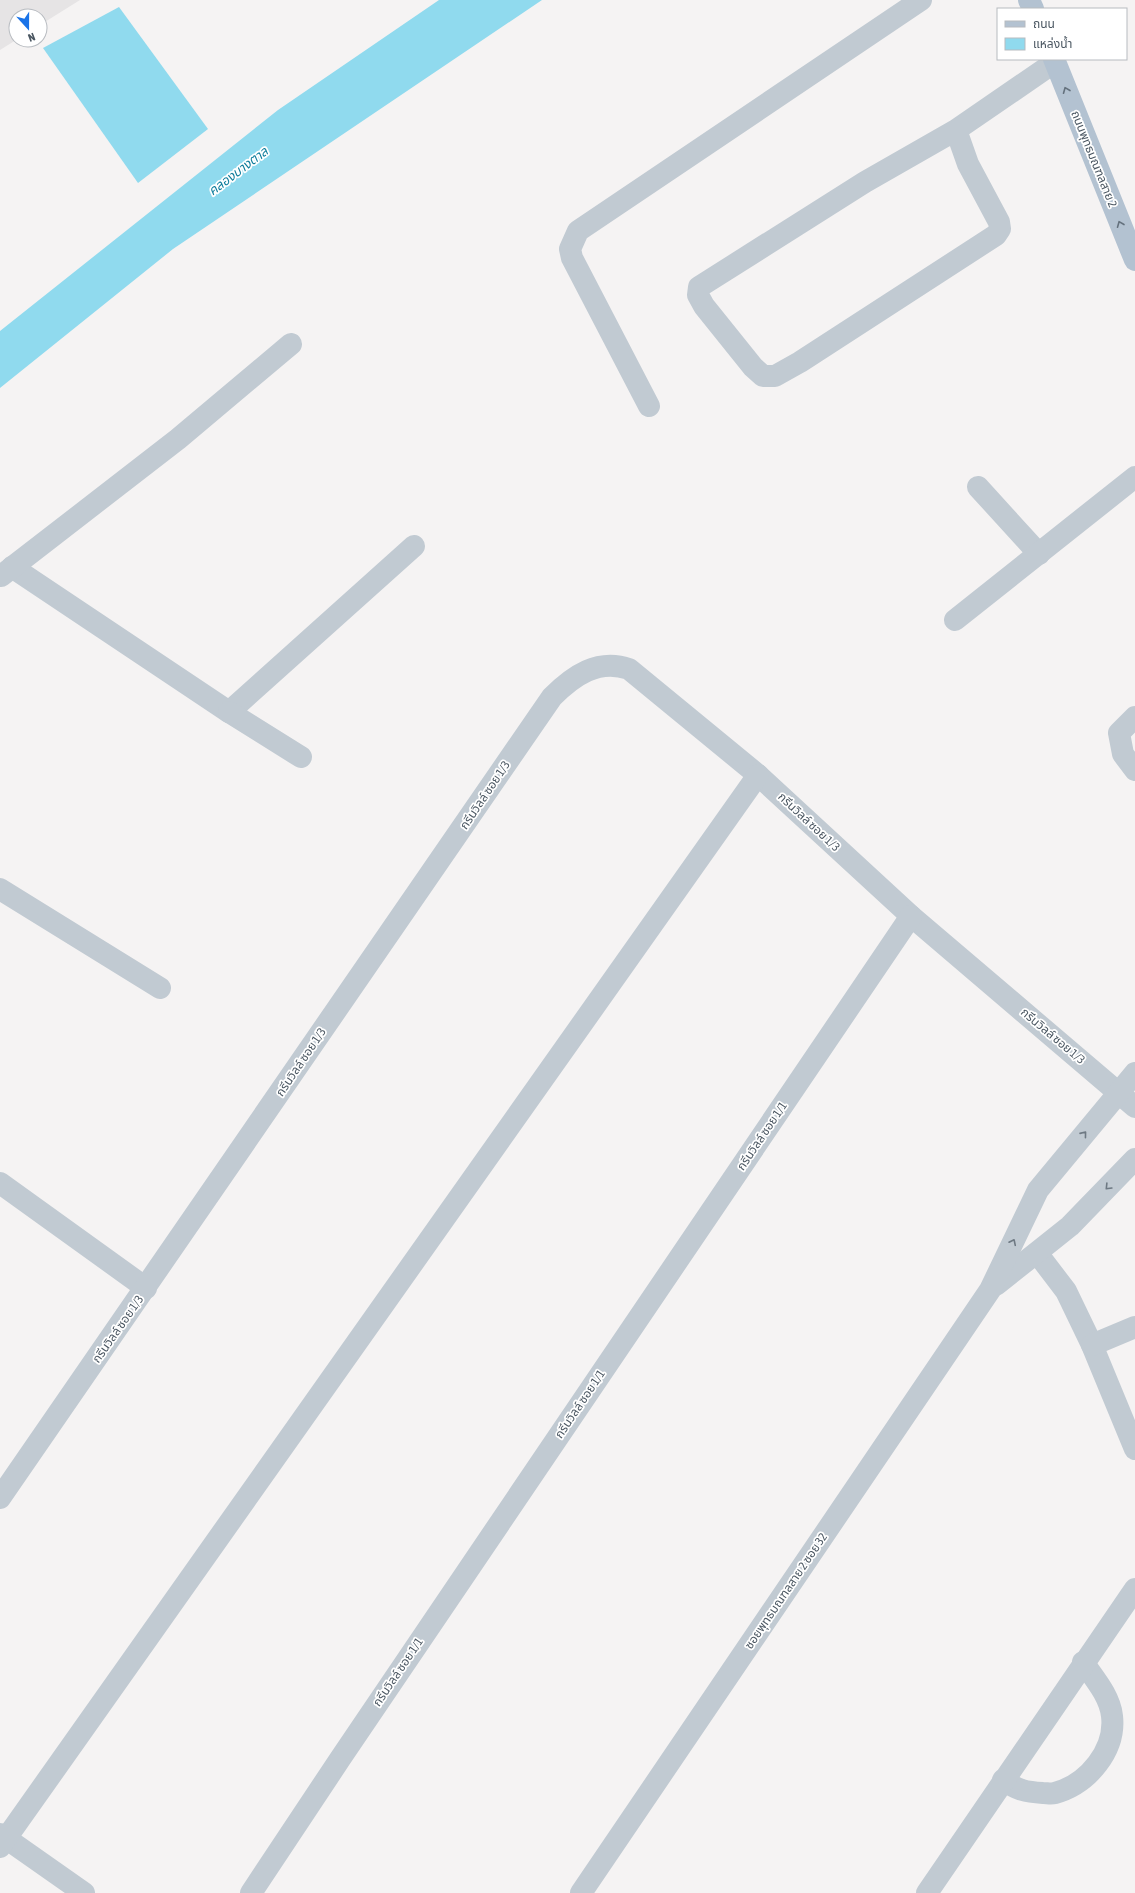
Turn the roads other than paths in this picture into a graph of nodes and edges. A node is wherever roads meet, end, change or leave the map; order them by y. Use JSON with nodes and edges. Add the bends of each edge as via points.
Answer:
{"nodes":[{"id":1,"x":921,"y":0,"type":"edge"},
{"id":2,"x":1055,"y":60,"type":"edge"},
{"id":3,"x":956,"y":130,"type":"junction"},
{"id":4,"x":1135,"y":260,"type":"edge"},
{"id":5,"x":291,"y":344,"type":"dead end"},
{"id":6,"x":649,"y":406,"type":"dead end"},
{"id":7,"x":1135,"y":477,"type":"edge"},
{"id":8,"x":978,"y":488,"type":"dead end"},
{"id":9,"x":414,"y":546,"type":"dead end"},
{"id":10,"x":1039,"y":554,"type":"junction"},
{"id":11,"x":6,"y":572,"type":"edge"},
{"id":12,"x":955,"y":620,"type":"dead end"},
{"id":13,"x":229,"y":712,"type":"junction"},
{"id":14,"x":1135,"y":717,"type":"edge"},
{"id":15,"x":301,"y":756,"type":"dead end"},
{"id":16,"x":1135,"y":770,"type":"edge"},
{"id":17,"x":758,"y":775,"type":"junction"},
{"id":18,"x":0,"y":889,"type":"edge"},
{"id":19,"x":911,"y":916,"type":"junction"},
{"id":20,"x":160,"y":988,"type":"dead end"},
{"id":21,"x":1135,"y":1073,"type":"edge"},
{"id":22,"x":1118,"y":1092,"type":"junction"},
{"id":23,"x":1135,"y":1107,"type":"edge"},
{"id":24,"x":1135,"y":1159,"type":"edge"},
{"id":25,"x":0,"y":1183,"type":"edge"},
{"id":26,"x":1037,"y":1253,"type":"junction"},
{"id":27,"x":146,"y":1288,"type":"junction"},
{"id":28,"x":990,"y":1290,"type":"junction"},
{"id":29,"x":1135,"y":1327,"type":"edge"},
{"id":30,"x":1092,"y":1345,"type":"junction"},
{"id":31,"x":1135,"y":1449,"type":"edge"},
{"id":32,"x":0,"y":1498,"type":"edge"},
{"id":33,"x":1135,"y":1588,"type":"edge"},
{"id":34,"x":1083,"y":1662,"type":"junction"},
{"id":35,"x":1003,"y":1780,"type":"junction"},
{"id":36,"x":2,"y":1840,"type":"edge"},
{"id":37,"x":84,"y":1893,"type":"edge"},
{"id":38,"x":251,"y":1893,"type":"edge"},
{"id":39,"x":581,"y":1893,"type":"edge"},
{"id":40,"x":927,"y":1893,"type":"edge"}],
"edges":[{"from":1,"to":6,"type":"street","via":[[578,231],[570,249],[572,258]]},
{"from":2,"to":3,"type":"street"},
{"from":4,"to":2,"type":"main road","name":"ถนนพุทธมณฑลสาย 2","one_way":true},
{"from":3,"to":3,"type":"street","via":[[865,182],[700,287],[698,295],[704,306],[763,376],[775,376],[800,362],[996,235],[1000,229],[999,222],[968,164]]},
{"from":5,"to":11,"type":"street","via":[[178,439]]},
{"from":7,"to":10,"type":"street"},
{"from":8,"to":10,"type":"street"},
{"from":9,"to":13,"type":"street"},
{"from":10,"to":12,"type":"street"},
{"from":11,"to":13,"type":"street"},
{"from":13,"to":15,"type":"street"},
{"from":14,"to":16,"type":"street","via":[[1119,733],[1124,754]]},
{"from":17,"to":19,"type":"street","name":"กรีนวิลล์ ซอย 1/3"},
{"from":17,"to":27,"type":"street","name":"กรีนวิลล์ ซอย 1/3","via":[[629,669],[619,665],[603,665],[588,669],[563,686],[552,697]]},
{"from":17,"to":36,"type":"street"},
{"from":18,"to":20,"type":"street"},
{"from":19,"to":22,"type":"street","name":"กรีนวิลล์ ซอย 1/3"},
{"from":19,"to":38,"type":"street","name":"กรีนวิลล์ ซอย 1/1"},
{"from":21,"to":22,"type":"street","name":"ซอยพุทธมณฑลสาย 2 ซอย 32"},
{"from":22,"to":23,"type":"street","name":"กรีนวิลล์ ซอย 1/3"},
{"from":28,"to":22,"type":"street","name":"ซอยพุทธมณฑลสาย 2 ซอย 32","one_way":true,"via":[[1038,1190]]},
{"from":24,"to":26,"type":"street","name":"ซอยพุทธมณฑลสาย 2 ซอย 32","one_way":true,"via":[[1070,1226]]},
{"from":25,"to":27,"type":"street"},
{"from":26,"to":28,"type":"street","name":"ซอยพุทธมณฑลสาย 2 ซอย 32"},
{"from":26,"to":30,"type":"street","via":[[1066,1291]]},
{"from":27,"to":32,"type":"street","name":"กรีนวิลล์ ซอย 1/3"},
{"from":28,"to":39,"type":"street","name":"ซอยพุทธมณฑลสาย 2 ซอย 32"},
{"from":29,"to":30,"type":"street"},
{"from":30,"to":31,"type":"street"},
{"from":33,"to":34,"type":"street"},
{"from":34,"to":35,"type":"street"},
{"from":34,"to":35,"type":"street","via":[[1105,1695],[1112,1713],[1113,1724],[1107,1750],[1092,1770],[1074,1784],[1054,1793],[1027,1792],[1016,1789]]},
{"from":35,"to":40,"type":"street"},
{"from":36,"to":37,"type":"street"}]}
